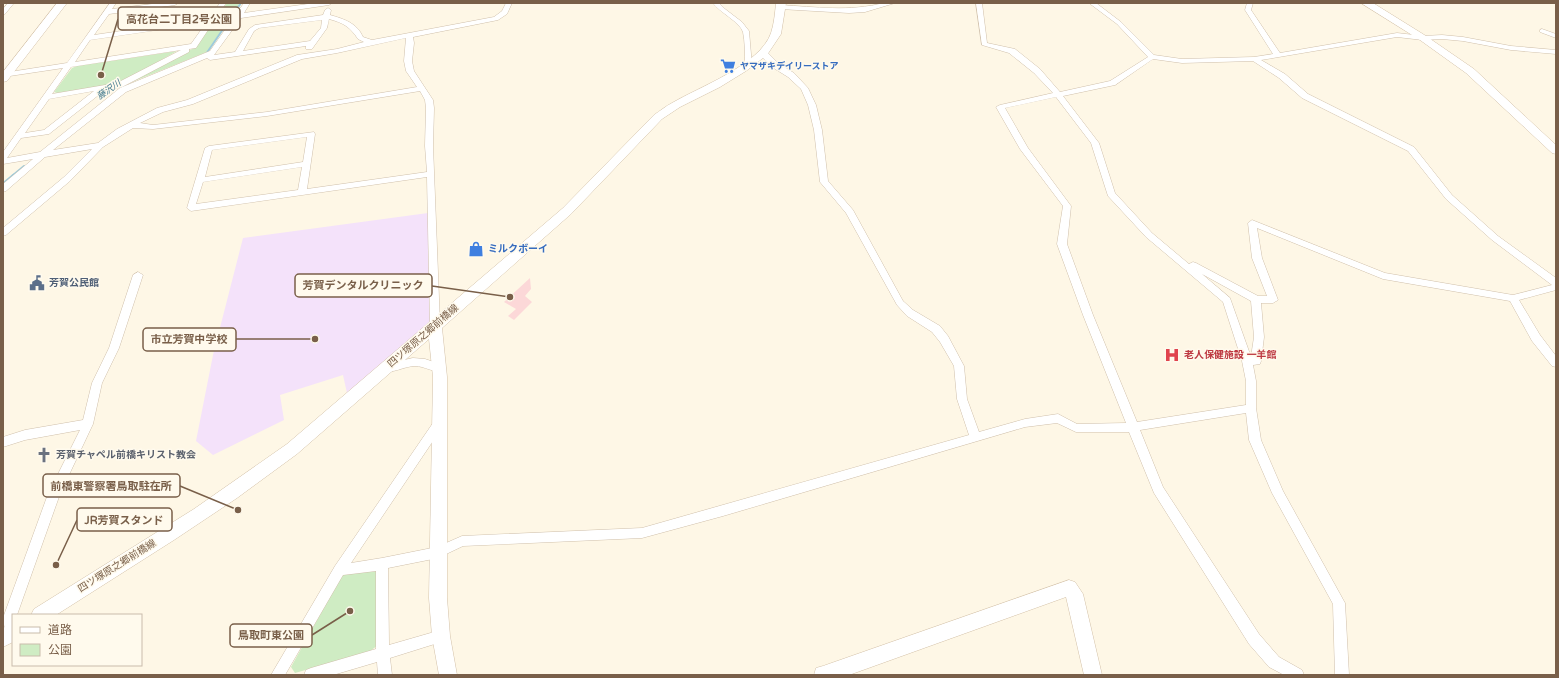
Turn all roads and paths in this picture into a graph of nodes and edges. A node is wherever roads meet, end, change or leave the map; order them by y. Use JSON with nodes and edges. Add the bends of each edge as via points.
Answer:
{"nodes":[{"id":1,"x":11,"y":3,"type":"edge"},
{"id":2,"x":62,"y":3,"type":"edge"},
{"id":3,"x":113,"y":3,"type":"edge"},
{"id":4,"x":175,"y":3,"type":"edge"},
{"id":5,"x":224,"y":3,"type":"edge"},
{"id":6,"x":247,"y":3,"type":"edge"},
{"id":7,"x":329,"y":3,"type":"edge"},
{"id":8,"x":509,"y":3,"type":"edge"},
{"id":9,"x":716,"y":3,"type":"edge"},
{"id":10,"x":892,"y":3,"type":"edge"},
{"id":11,"x":979,"y":3,"type":"edge"},
{"id":12,"x":1092,"y":3,"type":"edge"},
{"id":13,"x":1250,"y":3,"type":"edge"},
{"id":14,"x":1366,"y":3,"type":"edge"},
{"id":15,"x":780,"y":5,"type":"edge"},
{"id":16,"x":106,"y":12,"type":"junction"},
{"id":17,"x":3,"y":13,"type":"edge"},
{"id":18,"x":237,"y":16,"type":"junction"},
{"id":19,"x":327,"y":17,"type":"junction"},
{"id":20,"x":211,"y":20,"type":"junction"},
{"id":21,"x":1542,"y":31,"type":"dead end"},
{"id":22,"x":409,"y":36,"type":"junction"},
{"id":23,"x":1556,"y":36,"type":"edge"},
{"id":24,"x":88,"y":38,"type":"junction"},
{"id":25,"x":1423,"y":38,"type":"junction"},
{"id":26,"x":372,"y":42,"type":"junction"},
{"id":27,"x":313,"y":43,"type":"junction"},
{"id":28,"x":193,"y":46,"type":"junction"},
{"id":29,"x":1556,"y":52,"type":"edge"},
{"id":30,"x":763,"y":53,"type":"junction"},
{"id":31,"x":238,"y":54,"type":"junction"},
{"id":32,"x":1278,"y":54,"type":"junction"},
{"id":33,"x":300,"y":57,"type":"junction"},
{"id":34,"x":210,"y":58,"type":"dead end"},
{"id":35,"x":1152,"y":58,"type":"junction"},
{"id":36,"x":1254,"y":59,"type":"junction"},
{"id":37,"x":749,"y":64,"type":"junction"},
{"id":38,"x":69,"y":65,"type":"junction"},
{"id":39,"x":4,"y":76,"type":"edge"},
{"id":40,"x":103,"y":88,"type":"junction"},
{"id":41,"x":421,"y":89,"type":"junction"},
{"id":42,"x":1058,"y":94,"type":"junction"},
{"id":43,"x":47,"y":97,"type":"junction"},
{"id":44,"x":131,"y":125,"type":"junction"},
{"id":45,"x":19,"y":136,"type":"junction"},
{"id":46,"x":100,"y":145,"type":"junction"},
{"id":47,"x":1556,"y":151,"type":"edge"},
{"id":48,"x":43,"y":154,"type":"junction"},
{"id":49,"x":3,"y":159,"type":"edge"},
{"id":50,"x":306,"y":164,"type":"junction"},
{"id":51,"x":431,"y":174,"type":"junction"},
{"id":52,"x":200,"y":180,"type":"junction"},
{"id":53,"x":3,"y":189,"type":"edge"},
{"id":54,"x":302,"y":192,"type":"junction"},
{"id":55,"x":3,"y":233,"type":"edge"},
{"id":56,"x":1172,"y":254,"type":"junction"},
{"id":57,"x":138,"y":275,"type":"dead end"},
{"id":58,"x":1556,"y":283,"type":"edge"},
{"id":59,"x":1556,"y":287,"type":"edge"},
{"id":60,"x":1513,"y":298,"type":"junction"},
{"id":61,"x":1256,"y":299,"type":"junction"},
{"id":62,"x":435,"y":324,"type":"junction"},
{"id":63,"x":1246,"y":361,"type":"junction"},
{"id":64,"x":1556,"y":363,"type":"edge"},
{"id":65,"x":439,"y":368,"type":"junction"},
{"id":66,"x":384,"y":369,"type":"junction"},
{"id":67,"x":1251,"y":408,"type":"junction"},
{"id":68,"x":439,"y":423,"type":"junction"},
{"id":69,"x":88,"y":424,"type":"junction"},
{"id":70,"x":1134,"y":427,"type":"junction"},
{"id":71,"x":975,"y":437,"type":"junction"},
{"id":72,"x":3,"y":442,"type":"edge"},
{"id":73,"x":438,"y":552,"type":"junction"},
{"id":74,"x":382,"y":564,"type":"junction"},
{"id":75,"x":339,"y":570,"type":"junction"},
{"id":76,"x":42,"y":614,"type":"edge"},
{"id":77,"x":9,"y":635,"type":"edge"},
{"id":78,"x":441,"y":636,"type":"junction"},
{"id":79,"x":383,"y":654,"type":"junction"},
{"id":80,"x":826,"y":674,"type":"edge"},
{"id":81,"x":278,"y":675,"type":"edge"},
{"id":82,"x":310,"y":675,"type":"edge"},
{"id":83,"x":385,"y":675,"type":"edge"},
{"id":84,"x":448,"y":675,"type":"edge"},
{"id":85,"x":1093,"y":675,"type":"edge"},
{"id":86,"x":1297,"y":675,"type":"edge"},
{"id":87,"x":1342,"y":675,"type":"edge"}],
"edges":[{"from":1,"to":17,"type":"street"},
{"from":2,"to":39,"type":"street"},
{"from":3,"to":16,"type":"street"},
{"from":4,"to":16,"type":"street"},
{"from":5,"to":20,"type":"street"},
{"from":6,"to":18,"type":"street"},
{"from":7,"to":18,"type":"street"},
{"from":7,"to":19,"type":"street"},
{"from":8,"to":22,"type":"street","via":[[507,11],[496,19]]},
{"from":9,"to":37,"type":"street","via":[[723,12],[744,27]]},
{"from":10,"to":15,"type":"street","via":[[849,11]]},
{"from":11,"to":42,"type":"street","via":[[984,44],[1012,51],[1037,71]]},
{"from":12,"to":35,"type":"street","via":[[1119,23]]},
{"from":13,"to":32,"type":"street","via":[[1248,10]]},
{"from":14,"to":25,"type":"street"},
{"from":15,"to":30,"type":"street","name":"四ツ塚原之郷前橋線","via":[[774,38]]},
{"from":16,"to":24,"type":"street"},
{"from":18,"to":48,"type":"street","via":[[213,53],[123,90]]},
{"from":19,"to":26,"type":"street","via":[[351,27],[360,38]]},
{"from":19,"to":27,"type":"street","via":[[324,28]]},
{"from":19,"to":31,"type":"street","via":[[257,26],[251,30]]},
{"from":20,"to":24,"type":"street"},
{"from":20,"to":28,"type":"street"},
{"from":21,"to":23,"type":"street"},
{"from":22,"to":26,"type":"street"},
{"from":22,"to":41,"type":"street","via":[[410,71]]},
{"from":24,"to":38,"type":"street"},
{"from":25,"to":29,"type":"street","via":[[1463,38],[1511,48]]},
{"from":25,"to":32,"type":"street","via":[[1397,35]]},
{"from":25,"to":47,"type":"street","via":[[1470,72]]},
{"from":26,"to":33,"type":"street"},
{"from":27,"to":31,"type":"street"},
{"from":27,"to":33,"type":"street"},
{"from":28,"to":38,"type":"street"},
{"from":28,"to":40,"type":"street","via":[[119,85]]},
{"from":30,"to":37,"type":"street","name":"四ツ塚原之郷前橋線"},
{"from":30,"to":71,"type":"street","via":[[804,88],[812,105],[818,130],[824,182],[850,212],[900,303],[910,313],[936,329],[959,366],[962,399]]},
{"from":31,"to":34,"type":"street"},
{"from":32,"to":36,"type":"street"},
{"from":33,"to":44,"type":"street","via":[[190,102],[160,110]]},
{"from":35,"to":36,"type":"street","via":[[1182,61]]},
{"from":35,"to":42,"type":"street","via":[[1112,83]]},
{"from":36,"to":58,"type":"street","via":[[1282,76],[1306,96],[1411,149],[1450,197],[1495,238]]},
{"from":37,"to":62,"type":"street","name":"四ツ塚原之郷前橋線","via":[[658,117],[567,210]]},
{"from":38,"to":39,"type":"street"},
{"from":38,"to":43,"type":"street"},
{"from":40,"to":43,"type":"street"},
{"from":40,"to":45,"type":"street","via":[[46,132]]},
{"from":41,"to":44,"type":"street","via":[[267,114],[153,127]]},
{"from":41,"to":51,"type":"street","via":[[430,108]]},
{"from":42,"to":56,"type":"street","via":[[1096,143],[1110,194]]},
{"from":42,"to":70,"type":"street","via":[[1000,107],[1024,149],[1067,206],[1062,244]]},
{"from":43,"to":45,"type":"street"},
{"from":44,"to":46,"type":"street"},
{"from":45,"to":49,"type":"street"},
{"from":46,"to":48,"type":"street"},
{"from":46,"to":55,"type":"street","via":[[67,179]]},
{"from":48,"to":49,"type":"street"},
{"from":48,"to":53,"type":"street"},
{"from":50,"to":52,"type":"street"},
{"from":50,"to":52,"type":"street","via":[[311,134],[209,148]]},
{"from":50,"to":54,"type":"street"},
{"from":51,"to":54,"type":"street"},
{"from":51,"to":62,"type":"street"},
{"from":52,"to":54,"type":"street","via":[[191,208]]},
{"from":56,"to":61,"type":"street"},
{"from":56,"to":63,"type":"street","via":[[1227,300]]},
{"from":57,"to":69,"type":"street","via":[[114,348],[97,384]]},
{"from":59,"to":60,"type":"street"},
{"from":60,"to":61,"type":"street","via":[[1383,276],[1252,223],[1256,258],[1274,300]]},
{"from":60,"to":64,"type":"street","via":[[1536,338]]},
{"from":61,"to":63,"type":"street","via":[[1259,337],[1256,361]]},
{"from":62,"to":65,"type":"street"},
{"from":62,"to":66,"type":"street","name":"四ツ塚原之郷前橋線"},
{"from":63,"to":67,"type":"street","via":[[1251,382]]},
{"from":65,"to":66,"type":"street","via":[[426,362],[410,362]]},
{"from":65,"to":68,"type":"street"},
{"from":66,"to":76,"type":"street","name":"四ツ塚原之郷前橋線","via":[[255,478]]},
{"from":67,"to":70,"type":"street"},
{"from":67,"to":87,"type":"street","via":[[1255,440],[1278,493],[1339,602]]},
{"from":68,"to":73,"type":"street"},
{"from":68,"to":75,"type":"street"},
{"from":69,"to":72,"type":"street","via":[[25,435]]},
{"from":69,"to":77,"type":"street","via":[[52,501],[9,619]]},
{"from":70,"to":71,"type":"street","via":[[1076,428],[1058,418],[1025,423]]},
{"from":70,"to":86,"type":"street","via":[[1158,489],[1254,639],[1274,662]]},
{"from":71,"to":73,"type":"street","via":[[642,533],[462,541]]},
{"from":73,"to":74,"type":"street"},
{"from":73,"to":78,"type":"street"},
{"from":74,"to":75,"type":"street"},
{"from":74,"to":79,"type":"street"},
{"from":75,"to":81,"type":"street"},
{"from":78,"to":79,"type":"street"},
{"from":78,"to":84,"type":"street"},
{"from":79,"to":82,"type":"street"},
{"from":79,"to":83,"type":"street"},
{"from":80,"to":85,"type":"street","via":[[1069,588],[1077,603]]}]}
